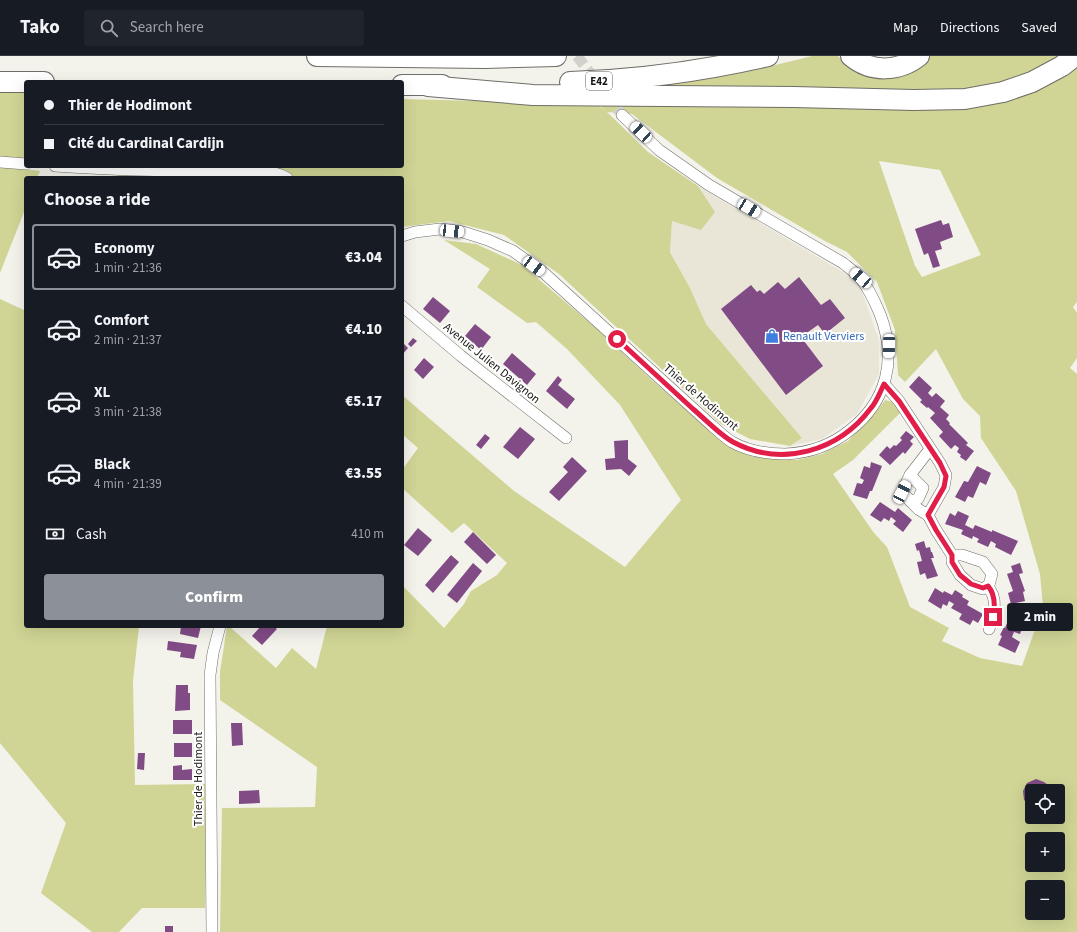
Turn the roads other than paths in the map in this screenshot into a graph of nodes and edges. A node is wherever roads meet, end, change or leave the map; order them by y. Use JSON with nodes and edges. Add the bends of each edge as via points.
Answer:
{"nodes":[{"id":1,"x":317,"y":56,"type":"edge"},
{"id":2,"x":556,"y":56,"type":"edge"},
{"id":3,"x":768,"y":56,"type":"edge"},
{"id":4,"x":851,"y":56,"type":"edge"},
{"id":5,"x":919,"y":56,"type":"edge"},
{"id":6,"x":1075,"y":56,"type":"edge"},
{"id":7,"x":0,"y":82,"type":"edge"},
{"id":8,"x":24,"y":82,"type":"edge"},
{"id":9,"x":404,"y":85,"type":"edge"},
{"id":10,"x":428,"y":86,"type":"junction"},
{"id":11,"x":622,"y":114,"type":"tunnel mouth"},
{"id":12,"x":0,"y":162,"type":"edge"},
{"id":13,"x":24,"y":164,"type":"edge"},
{"id":14,"x":82,"y":168,"type":"edge"},
{"id":15,"x":284,"y":176,"type":"edge"},
{"id":16,"x":404,"y":235,"type":"edge"},
{"id":17,"x":404,"y":308,"type":"edge"},
{"id":18,"x":884,"y":384,"type":"junction"},
{"id":19,"x":566,"y":438,"type":"dead end"},
{"id":20,"x":930,"y":449,"type":"junction"},
{"id":21,"x":910,"y":475,"type":"junction"},
{"id":22,"x":910,"y":501,"type":"junction"},
{"id":23,"x":928,"y":515,"type":"junction"},
{"id":24,"x":952,"y":555,"type":"junction"},
{"id":25,"x":988,"y":586,"type":"junction"},
{"id":26,"x":219,"y":628,"type":"edge"},
{"id":27,"x":989,"y":629,"type":"dead end"},
{"id":28,"x":212,"y":932,"type":"edge"}],
"edges":[{"from":1,"to":2,"type":"highway"},
{"from":3,"to":10,"type":"highway","number":"E42","via":[[655,76],[596,81]]},
{"from":4,"to":5,"type":"highway","via":[[869,66],[891,69]]},
{"from":6,"to":10,"type":"highway","via":[[1032,82],[1003,92],[965,99],[533,95]]},
{"from":7,"to":8,"type":"highway"},
{"from":9,"to":10,"type":"highway","number":"E42"},
{"from":11,"to":18,"type":"street","name":"Thier de Hodimont","via":[[660,150],[709,185],[843,263],[861,278],[878,308],[889,346]]},
{"from":12,"to":13,"type":"street"},
{"from":14,"to":15,"type":"street","via":[[268,171]]},
{"from":16,"to":18,"type":"street","name":"Thier de Hodimont","via":[[440,230],[463,232],[514,251],[544,273],[732,442],[761,453],[798,454],[839,439],[858,424],[873,407]]},
{"from":17,"to":19,"type":"street","name":"Avenue Julien Davignon"},
{"from":18,"to":20,"type":"street","via":[[899,401]]},
{"from":20,"to":21,"type":"street"},
{"from":20,"to":23,"type":"street","via":[[946,476],[944,487]]},
{"from":21,"to":22,"type":"street","via":[[902,492]]},
{"from":21,"to":22,"type":"street","via":[[923,488],[918,499]]},
{"from":22,"to":23,"type":"street"},
{"from":23,"to":24,"type":"street"},
{"from":24,"to":25,"type":"street","via":[[952,562],[960,575],[971,584],[983,588]]},
{"from":24,"to":25,"type":"street","via":[[962,555],[983,562],[992,574]]},
{"from":25,"to":27,"type":"street","via":[[995,607]]},
{"from":26,"to":28,"type":"street","name":"Thier de Hodimont","via":[[210,675]]}]}
